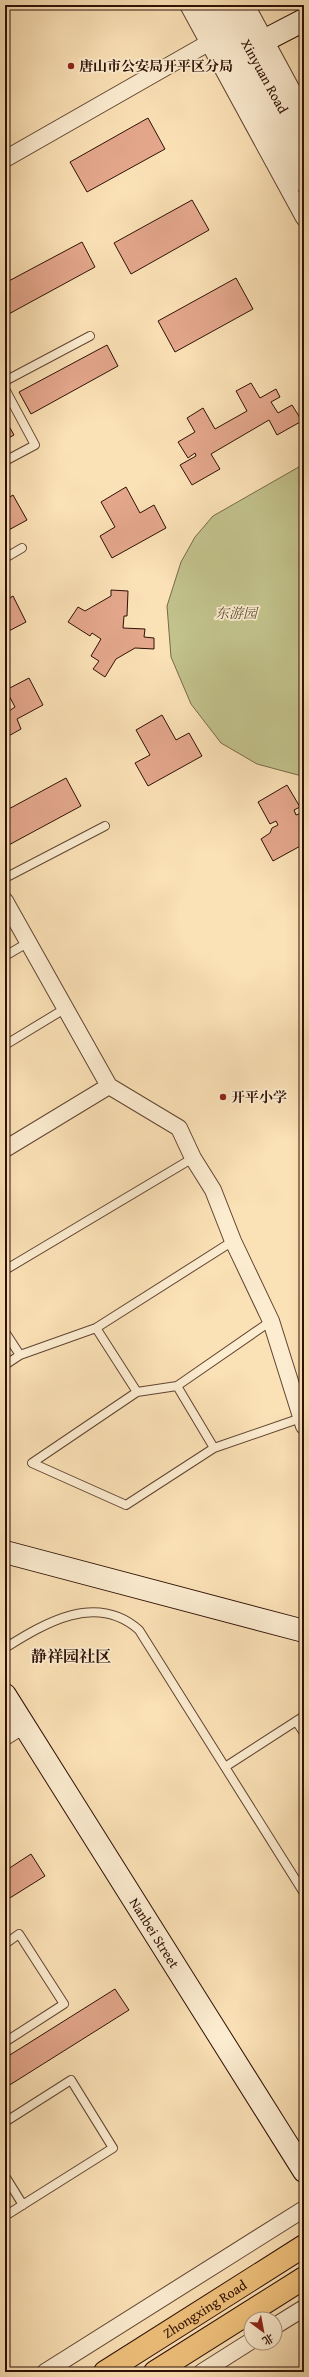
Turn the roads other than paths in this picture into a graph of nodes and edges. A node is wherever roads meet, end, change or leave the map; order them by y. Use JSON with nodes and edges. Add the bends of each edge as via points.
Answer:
{"nodes":[{"id":1,"x":188,"y":5,"type":"edge"},
{"id":2,"x":208,"y":5,"type":"edge"},
{"id":3,"x":226,"y":5,"type":"edge"},
{"id":4,"x":246,"y":5,"type":"edge"},
{"id":5,"x":304,"y":20,"type":"edge"},
{"id":6,"x":216,"y":38,"type":"junction"},
{"id":7,"x":257,"y":44,"type":"junction"},
{"id":8,"x":304,"y":112,"type":"edge"},
{"id":9,"x":304,"y":148,"type":"edge"},
{"id":10,"x":5,"y":159,"type":"edge"},
{"id":11,"x":304,"y":181,"type":"edge"},
{"id":12,"x":304,"y":218,"type":"edge"},
{"id":13,"x":90,"y":336,"type":"dead end"},
{"id":14,"x":5,"y":381,"type":"edge"},
{"id":15,"x":5,"y":389,"type":"edge"},
{"id":16,"x":5,"y":461,"type":"edge"},
{"id":17,"x":22,"y":548,"type":"dead end"},
{"id":18,"x":5,"y":558,"type":"edge"},
{"id":19,"x":105,"y":826,"type":"dead end"},
{"id":20,"x":5,"y":878,"type":"edge"},
{"id":21,"x":5,"y":901,"type":"edge"},
{"id":22,"x":29,"y":942,"type":"junction"},
{"id":23,"x":5,"y":956,"type":"edge"},
{"id":24,"x":66,"y":1008,"type":"junction"},
{"id":25,"x":5,"y":1045,"type":"edge"},
{"id":26,"x":109,"y":1086,"type":"junction"},
{"id":27,"x":5,"y":1149,"type":"edge"},
{"id":28,"x":193,"y":1158,"type":"junction"},
{"id":29,"x":233,"y":1241,"type":"junction"},
{"id":30,"x":5,"y":1270,"type":"edge"},
{"id":31,"x":271,"y":1322,"type":"junction"},
{"id":32,"x":96,"y":1328,"type":"junction"},
{"id":33,"x":5,"y":1332,"type":"edge"},
{"id":34,"x":20,"y":1355,"type":"junction"},
{"id":35,"x":5,"y":1365,"type":"edge"},
{"id":36,"x":177,"y":1386,"type":"junction"},
{"id":37,"x":137,"y":1392,"type":"junction"},
{"id":38,"x":302,"y":1422,"type":"edge"},
{"id":39,"x":214,"y":1448,"type":"junction"},
{"id":40,"x":5,"y":1552,"type":"edge"},
{"id":41,"x":304,"y":1632,"type":"edge"},
{"id":42,"x":5,"y":1648,"type":"edge"},
{"id":43,"x":5,"y":1695,"type":"edge"},
{"id":44,"x":304,"y":1716,"type":"edge"},
{"id":45,"x":296,"y":1721,"type":"junction"},
{"id":46,"x":24,"y":1725,"type":"junction"},
{"id":47,"x":304,"y":1733,"type":"edge"},
{"id":48,"x":5,"y":1738,"type":"edge"},
{"id":49,"x":225,"y":1767,"type":"junction"},
{"id":50,"x":304,"y":1893,"type":"edge"},
{"id":51,"x":5,"y":1944,"type":"edge"},
{"id":52,"x":5,"y":2042,"type":"edge"},
{"id":53,"x":5,"y":2122,"type":"edge"},
{"id":54,"x":304,"y":2171,"type":"edge"},
{"id":55,"x":5,"y":2176,"type":"edge"},
{"id":56,"x":23,"y":2205,"type":"junction"},
{"id":57,"x":304,"y":2209,"type":"edge"},
{"id":58,"x":5,"y":2216,"type":"edge"},
{"id":59,"x":304,"y":2246,"type":"edge"},
{"id":60,"x":304,"y":2278,"type":"edge"},
{"id":61,"x":304,"y":2308,"type":"edge"},
{"id":62,"x":283,"y":2321,"type":"edge"},
{"id":63,"x":243,"y":2347,"type":"edge"},
{"id":64,"x":45,"y":2372,"type":"edge"},
{"id":65,"x":104,"y":2372,"type":"edge"},
{"id":66,"x":155,"y":2372,"type":"edge"},
{"id":67,"x":202,"y":2372,"type":"edge"}],
"edges":[{"from":1,"to":6,"type":"street"},
{"from":2,"to":6,"type":"street","name":"Xinyuan Road"},
{"from":3,"to":7,"type":"street","name":"Xinyuan Road"},
{"from":4,"to":7,"type":"street"},
{"from":5,"to":7,"type":"street"},
{"from":6,"to":10,"type":"street"},
{"from":6,"to":11,"type":"street","name":"Xinyuan Road"},
{"from":6,"to":12,"type":"street"},
{"from":7,"to":8,"type":"street"},
{"from":7,"to":9,"type":"street","name":"Xinyuan Road"},
{"from":13,"to":14,"type":"lane"},
{"from":15,"to":16,"type":"lane","via":[[35,445]]},
{"from":17,"to":18,"type":"lane"},
{"from":19,"to":20,"type":"lane"},
{"from":21,"to":22,"type":"street"},
{"from":22,"to":23,"type":"lane"},
{"from":22,"to":24,"type":"street"},
{"from":24,"to":25,"type":"lane"},
{"from":24,"to":26,"type":"street"},
{"from":26,"to":27,"type":"street"},
{"from":26,"to":28,"type":"street","via":[[179,1128]]},
{"from":28,"to":29,"type":"street","via":[[213,1190]]},
{"from":28,"to":30,"type":"lane"},
{"from":29,"to":31,"type":"street"},
{"from":29,"to":32,"type":"lane"},
{"from":31,"to":36,"type":"lane"},
{"from":31,"to":38,"type":"street"},
{"from":32,"to":34,"type":"lane"},
{"from":32,"to":37,"type":"lane"},
{"from":33,"to":34,"type":"lane"},
{"from":34,"to":35,"type":"lane"},
{"from":36,"to":37,"type":"lane"},
{"from":36,"to":39,"type":"lane"},
{"from":37,"to":39,"type":"lane","via":[[32,1462],[126,1505]]},
{"from":38,"to":39,"type":"lane"},
{"from":40,"to":41,"type":"street"},
{"from":42,"to":49,"type":"lane","via":[[37,1628],[76,1614],[107,1613],[125,1619],[139,1630]]},
{"from":43,"to":46,"type":"street","name":"Nanbei Street"},
{"from":44,"to":45,"type":"lane"},
{"from":45,"to":47,"type":"lane"},
{"from":45,"to":49,"type":"lane"},
{"from":46,"to":48,"type":"street"},
{"from":46,"to":54,"type":"street","name":"Nanbei Street"},
{"from":49,"to":50,"type":"lane"},
{"from":51,"to":52,"type":"lane","via":[[20,1934],[64,2004]]},
{"from":53,"to":56,"type":"lane","via":[[71,2080],[113,2148]]},
{"from":55,"to":56,"type":"lane"},
{"from":56,"to":58,"type":"lane"},
{"from":57,"to":64,"type":"street"},
{"from":59,"to":65,"type":"main road","name":"Zhongxing Road"},
{"from":60,"to":66,"type":"main road","name":"Zhongxing Road"},
{"from":61,"to":62,"type":"street"},
{"from":63,"to":67,"type":"street"}]}
